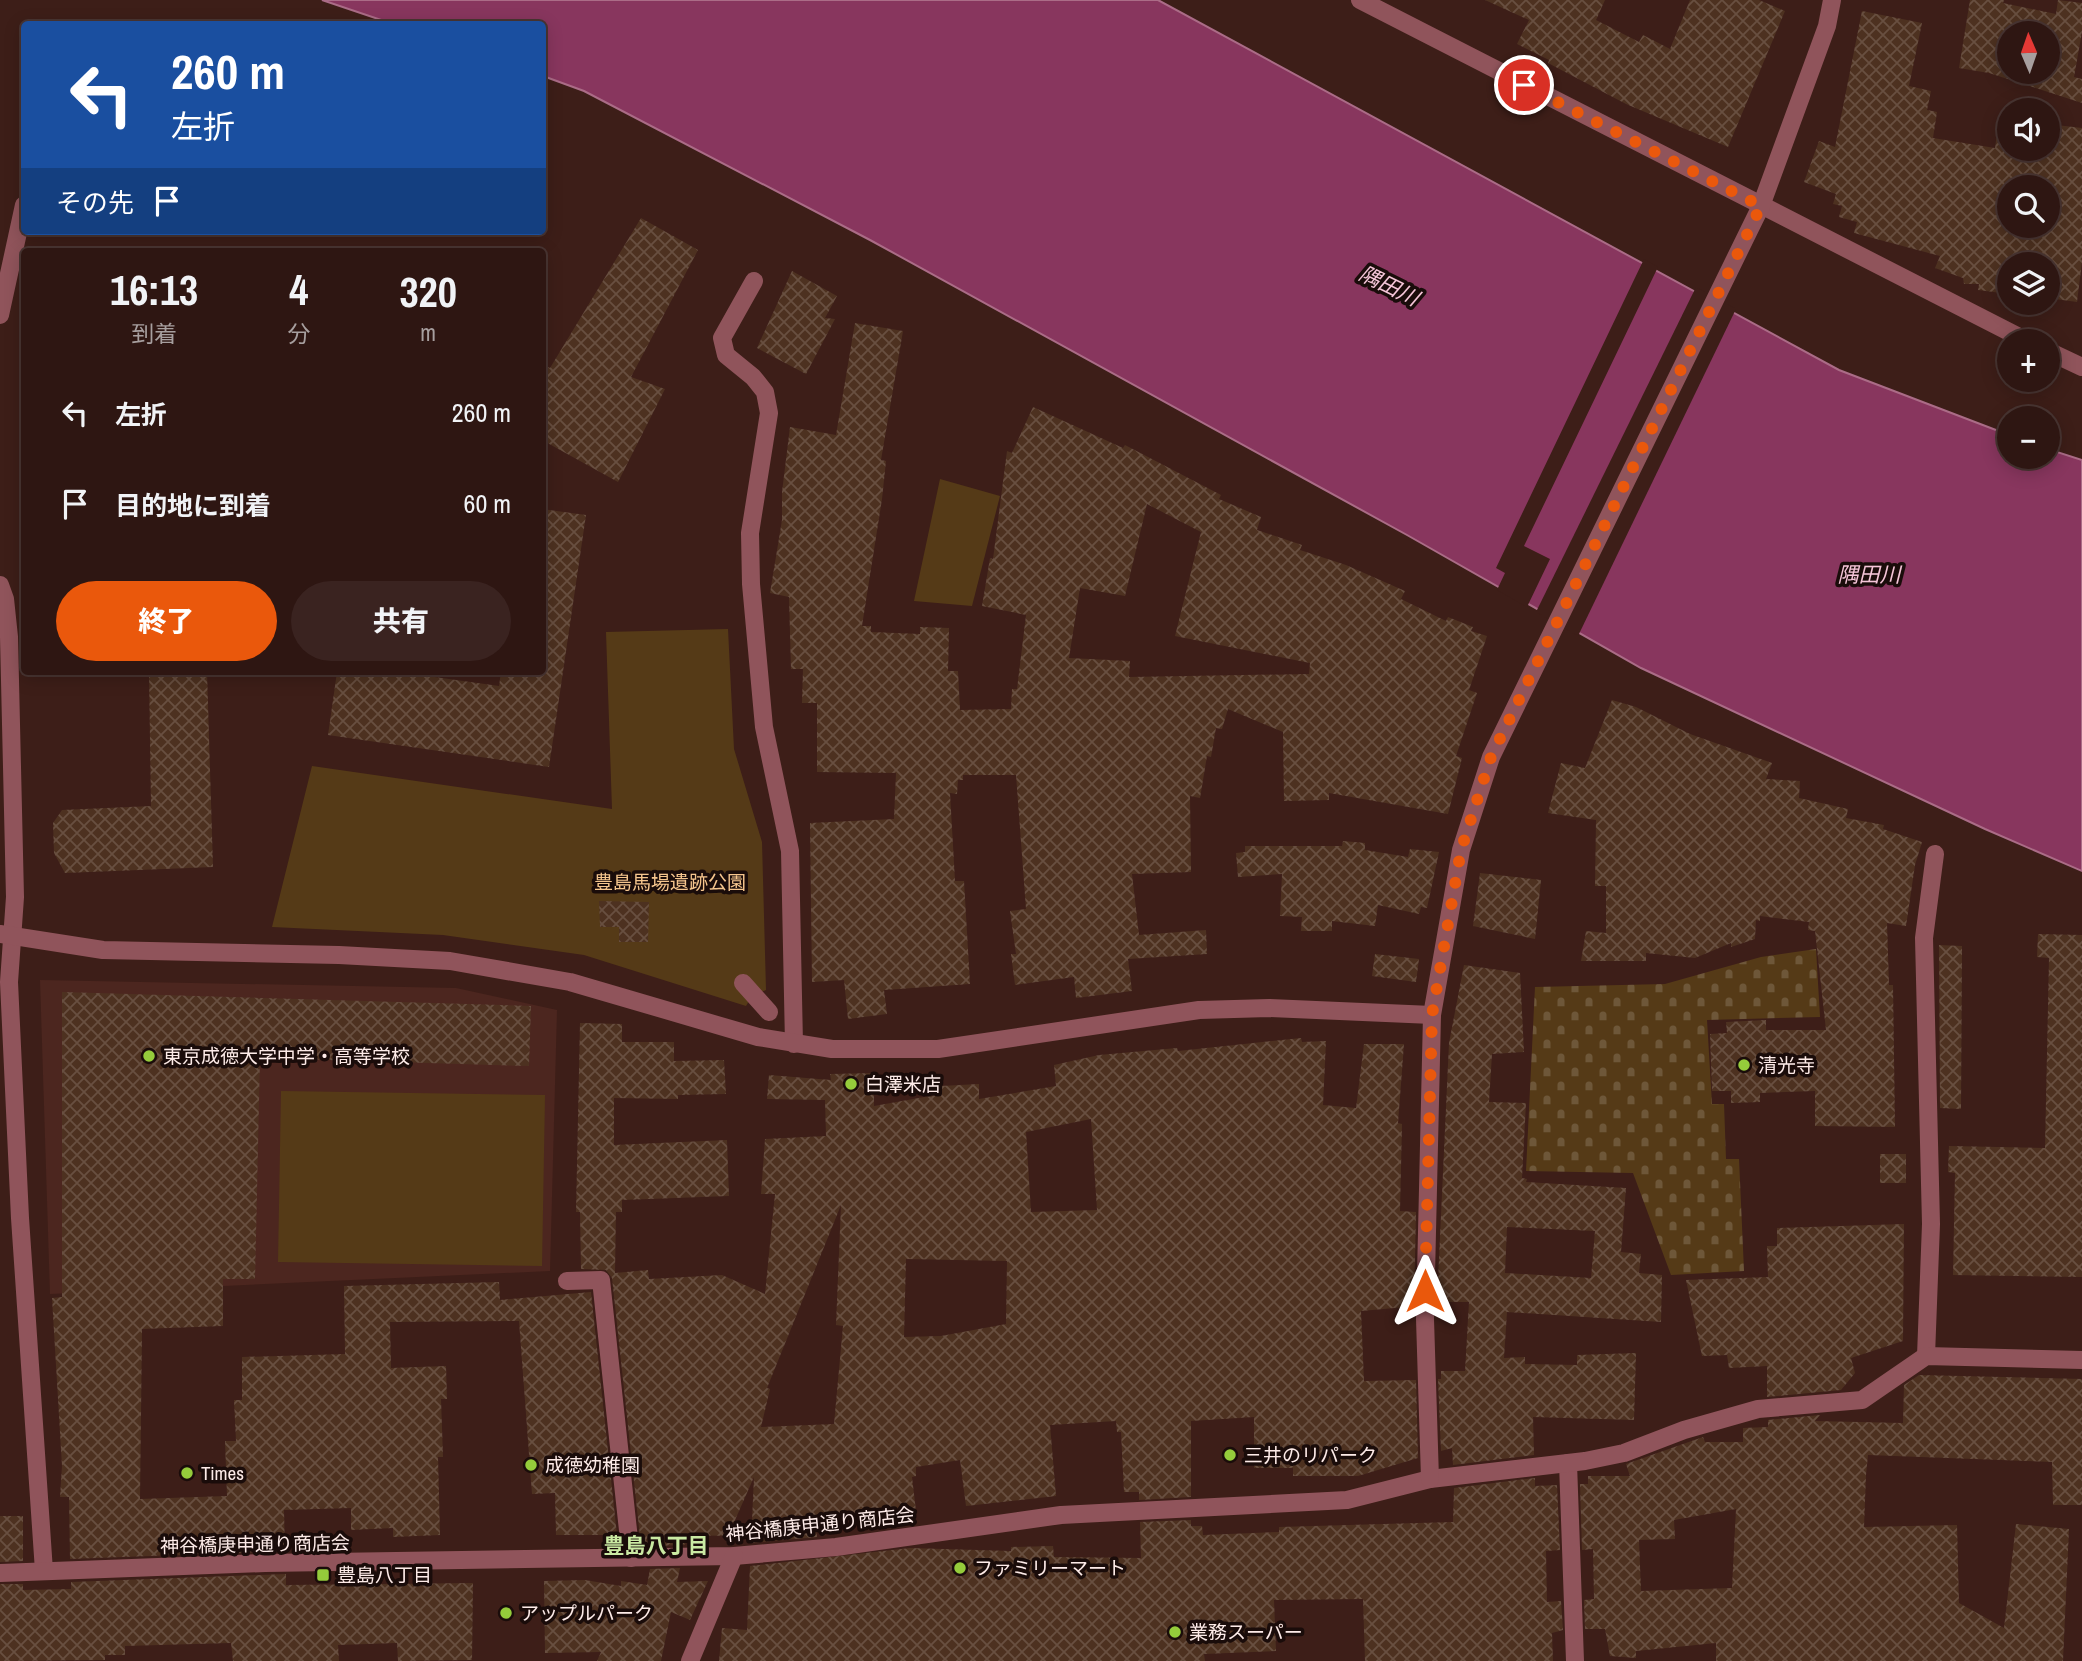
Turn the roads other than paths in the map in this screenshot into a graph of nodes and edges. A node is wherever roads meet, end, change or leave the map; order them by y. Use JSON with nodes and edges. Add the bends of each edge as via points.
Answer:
{"nodes":[{"id":1,"x":1360,"y":0,"type":"edge"},
{"id":2,"x":1832,"y":0,"type":"edge"},
{"id":3,"x":1761,"y":206,"type":"junction"},
{"id":4,"x":21,"y":219,"type":"edge"},
{"id":5,"x":754,"y":281,"type":"dead end"},
{"id":6,"x":0,"y":315,"type":"edge"},
{"id":7,"x":2003,"y":329,"type":"edge"},
{"id":8,"x":2060,"y":357,"type":"edge"},
{"id":9,"x":2082,"y":367,"type":"edge"},
{"id":10,"x":0,"y":584,"type":"edge"},
{"id":11,"x":1935,"y":854,"type":"dead end"},
{"id":12,"x":6,"y":937,"type":"edge"},
{"id":13,"x":743,"y":982,"type":"dead end"},
{"id":14,"x":769,"y":1012,"type":"dead end"},
{"id":15,"x":1432,"y":1015,"type":"junction"},
{"id":16,"x":794,"y":1044,"type":"junction"},
{"id":17,"x":567,"y":1281,"type":"dead end"},
{"id":18,"x":1926,"y":1356,"type":"junction"},
{"id":19,"x":2082,"y":1360,"type":"edge"},
{"id":20,"x":1568,"y":1463,"type":"junction"},
{"id":21,"x":1430,"y":1479,"type":"junction"},
{"id":22,"x":734,"y":1556,"type":"junction"},
{"id":23,"x":631,"y":1558,"type":"junction"},
{"id":24,"x":44,"y":1571,"type":"junction"},
{"id":25,"x":0,"y":1573,"type":"edge"},
{"id":26,"x":690,"y":1661,"type":"edge"},
{"id":27,"x":1575,"y":1661,"type":"edge"}],
"edges":[{"from":1,"to":3,"type":"street"},
{"from":2,"to":3,"type":"street","via":[[1827,26]]},
{"from":3,"to":7,"type":"street"},
{"from":3,"to":15,"type":"street","via":[[1491,757],[1461,850]]},
{"from":4,"to":6,"type":"street"},
{"from":5,"to":16,"type":"street","via":[[722,338],[726,355],[765,392],[769,413],[750,533],[751,584],[764,727],[790,851]]},
{"from":8,"to":9,"type":"street"},
{"from":10,"to":12,"type":"street","via":[[9,637],[15,897]]},
{"from":11,"to":18,"type":"street","via":[[1924,938],[1931,1224]]},
{"from":12,"to":16,"type":"street","via":[[103,950],[450,961],[570,982]]},
{"from":12,"to":24,"type":"street"},
{"from":13,"to":14,"type":"street"},
{"from":15,"to":16,"type":"street","via":[[1269,1008],[1199,1010],[938,1049],[832,1049]]},
{"from":15,"to":21,"type":"street","via":[[1425,1305]]},
{"from":17,"to":23,"type":"street","via":[[601,1280]]},
{"from":18,"to":19,"type":"street"},
{"from":18,"to":20,"type":"street","name":"神谷橋庚申通り商店会","via":[[1862,1399],[1758,1409],[1624,1453]]},
{"from":20,"to":21,"type":"street","name":"神谷橋庚申通り商店会"},
{"from":20,"to":27,"type":"street"},
{"from":21,"to":22,"type":"street","name":"神谷橋庚申通り商店会","via":[[1347,1500],[1061,1515],[836,1547]]},
{"from":22,"to":23,"type":"street","name":"神谷橋庚申通り商店会"},
{"from":22,"to":26,"type":"street"},
{"from":23,"to":24,"type":"street","name":"神谷橋庚申通り商店会"},
{"from":24,"to":25,"type":"street","name":"神谷橋庚申通り商店会"}]}
